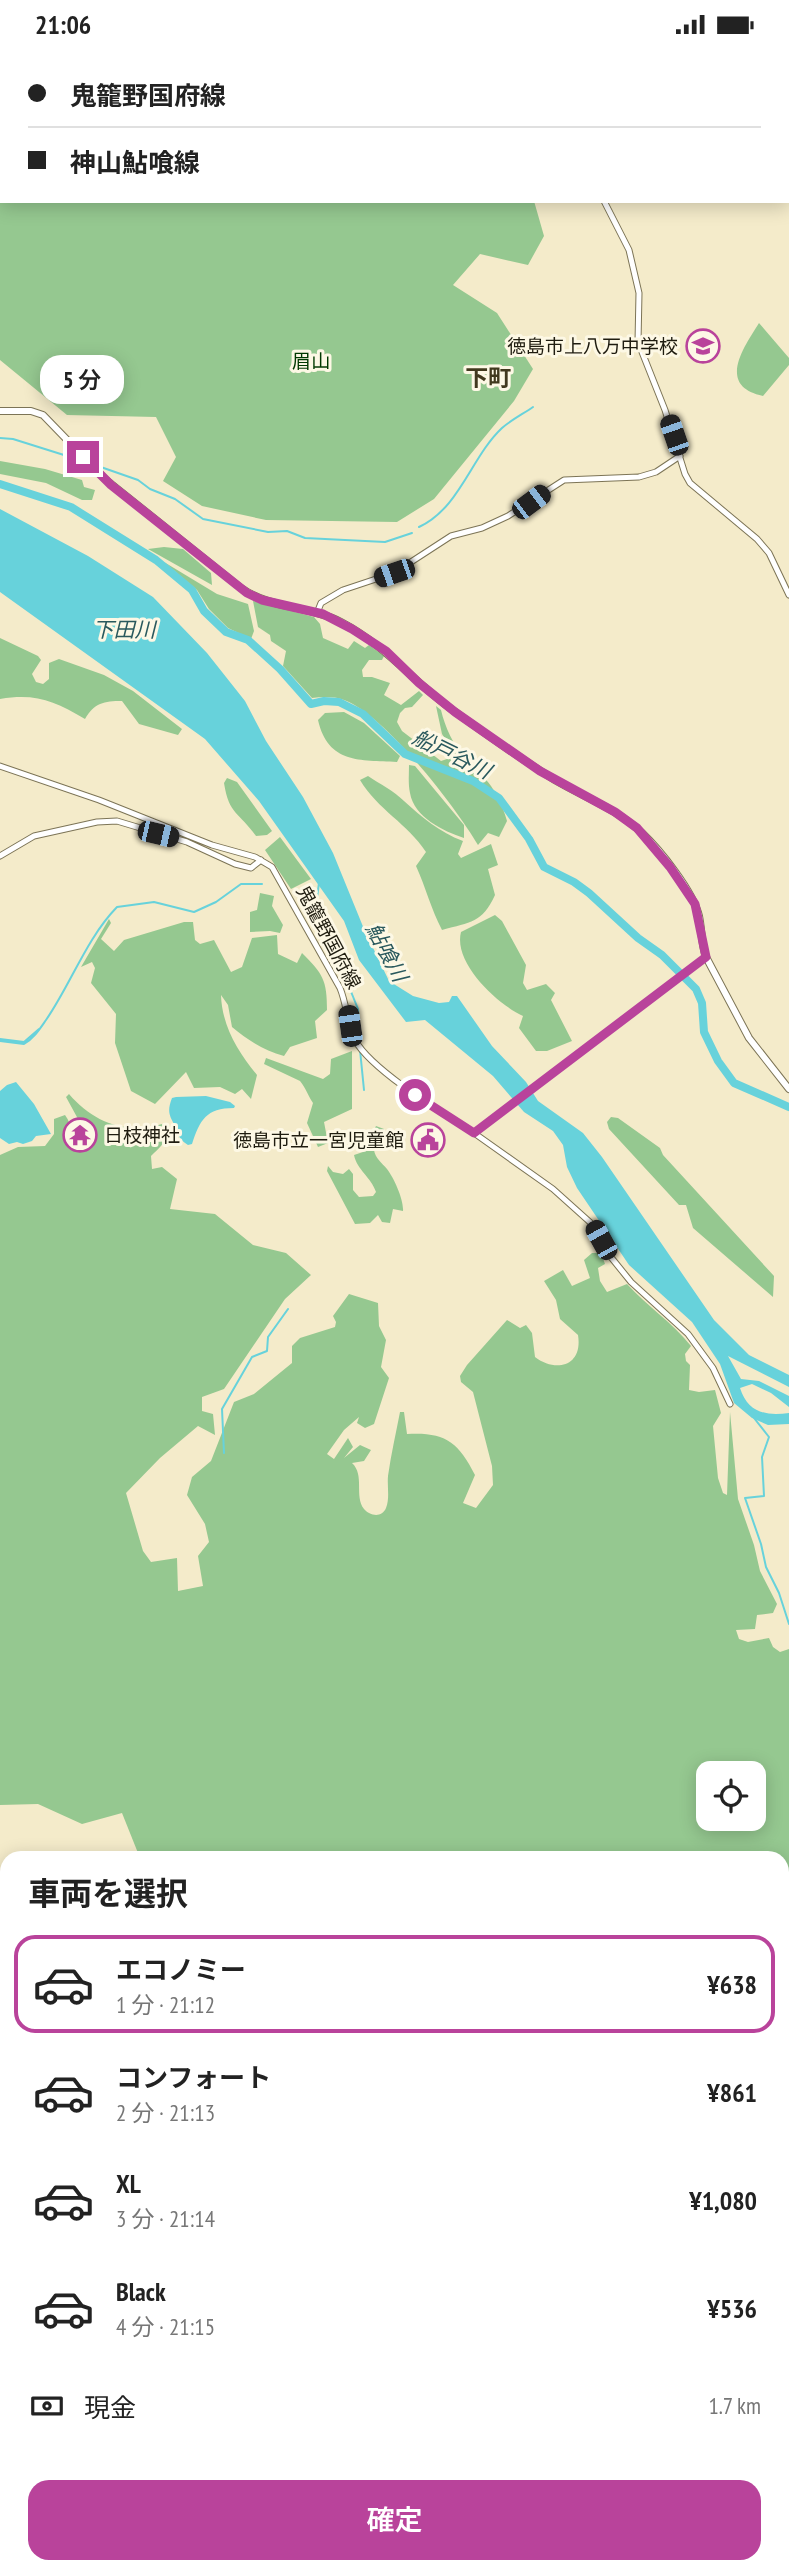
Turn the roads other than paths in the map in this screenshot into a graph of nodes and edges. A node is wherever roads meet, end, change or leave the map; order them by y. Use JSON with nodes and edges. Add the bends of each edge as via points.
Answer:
{"nodes":[{"id":1,"x":605,"y":203,"type":"edge"},
{"id":2,"x":0,"y":411,"type":"edge"},
{"id":3,"x":680,"y":456,"type":"junction"},
{"id":4,"x":789,"y":595,"type":"edge"},
{"id":5,"x":317,"y":613,"type":"junction"},
{"id":6,"x":0,"y":766,"type":"edge"},
{"id":7,"x":0,"y":856,"type":"edge"},
{"id":8,"x":261,"y":860,"type":"junction"},
{"id":9,"x":706,"y":957,"type":"junction"},
{"id":10,"x":789,"y":1089,"type":"edge"},
{"id":11,"x":474,"y":1133,"type":"junction"},
{"id":12,"x":730,"y":1404,"type":"dead end"}],
"edges":[{"from":1,"to":3,"type":"main road","via":[[629,250],[639,293],[638,342]]},
{"from":2,"to":5,"type":"main road","via":[[43,415],[111,485],[247,593]]},
{"from":3,"to":4,"type":"main road","via":[[690,483],[769,553]]},
{"from":3,"to":5,"type":"main road","via":[[639,477],[564,480],[508,516],[451,536],[394,573],[343,590],[321,603]]},
{"from":5,"to":9,"type":"main road","via":[[341,622],[386,651],[455,712],[642,833],[695,904]]},
{"from":6,"to":8,"type":"main road"},
{"from":7,"to":8,"type":"main road","via":[[34,836],[117,821],[187,842],[241,866],[251,868]]},
{"from":8,"to":11,"type":"main road","name":"鬼籠野国府線","via":[[277,872],[340,988],[360,1048],[415,1095]]},
{"from":9,"to":10,"type":"main road","via":[[749,1038]]},
{"from":9,"to":11,"type":"main road"},
{"from":11,"to":12,"type":"main road","name":"鬼籠野国府線","via":[[553,1189],[592,1224],[631,1282],[688,1334],[713,1368]]}]}
